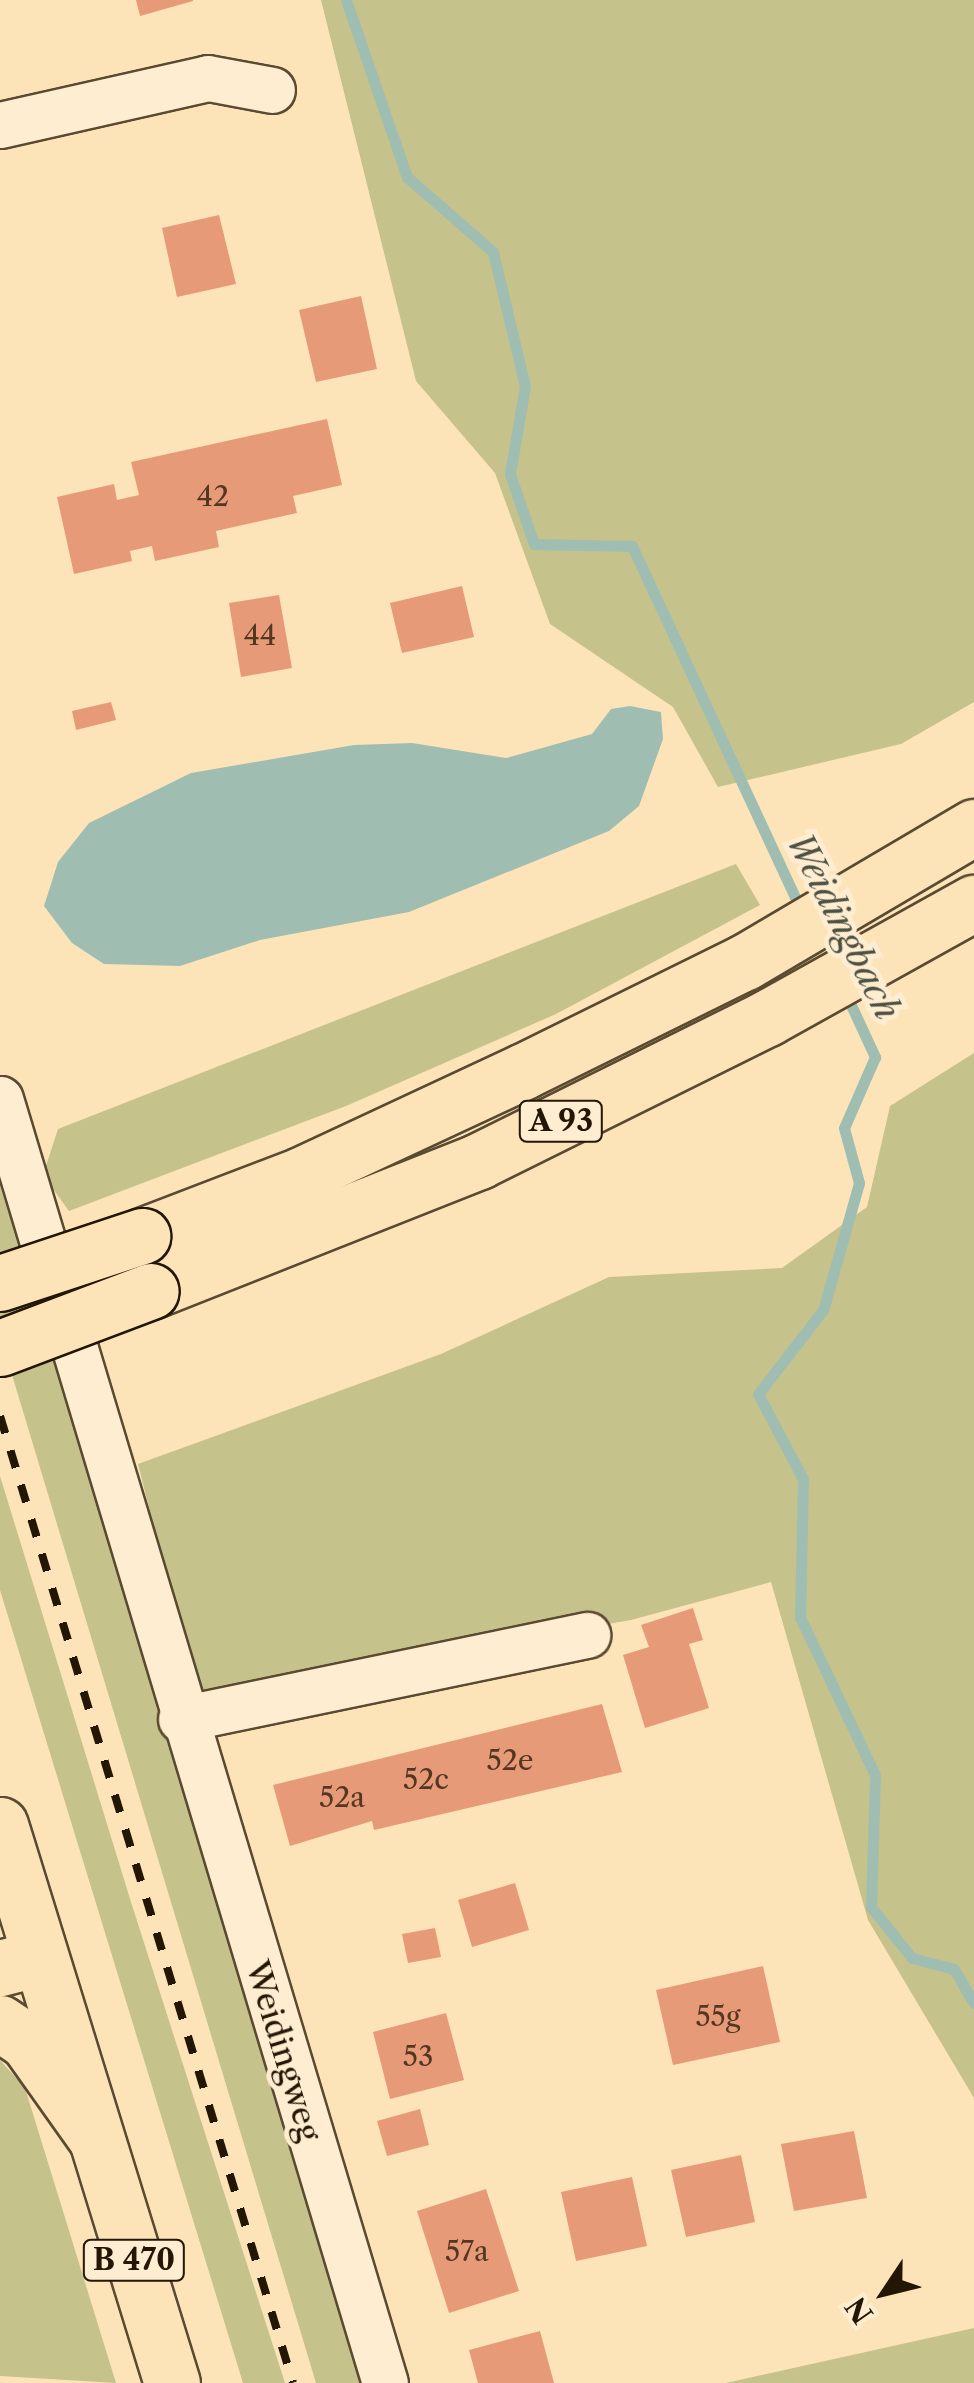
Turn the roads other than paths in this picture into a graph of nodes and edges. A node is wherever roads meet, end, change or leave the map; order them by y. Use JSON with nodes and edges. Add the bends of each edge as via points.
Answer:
{"nodes":[{"id":1,"x":272,"y":90,"type":"dead end"},
{"id":2,"x":0,"y":125,"type":"edge"},
{"id":3,"x":974,"y":828,"type":"edge"},
{"id":4,"x":960,"y":911,"type":"edge"},
{"id":5,"x":0,"y":1098,"type":"edge"},
{"id":6,"x":0,"y":1283,"type":"edge"},
{"id":7,"x":0,"y":1348,"type":"edge"},
{"id":8,"x":587,"y":1635,"type":"dead end"},
{"id":9,"x":181,"y":1719,"type":"junction"},
{"id":10,"x":0,"y":1825,"type":"edge"},
{"id":11,"x":20,"y":1963,"type":"edge"},
{"id":12,"x":0,"y":2023,"type":"edge"},
{"id":13,"x":96,"y":2138,"type":"junction"},
{"id":14,"x":172,"y":2383,"type":"edge"},
{"id":15,"x":385,"y":2383,"type":"edge"}],
"edges":[{"from":1,"to":2,"type":"street","via":[[208,78]]},
{"from":3,"to":6,"type":"main road","number":"A 93","bridge":true,"via":[[744,962],[301,1174]]},
{"from":4,"to":7,"type":"main road","number":"A 93","bridge":true,"via":[[767,1018],[479,1161]]},
{"from":5,"to":9,"type":"street","name":"Weidingweg"},
{"from":8,"to":9,"type":"street"},
{"from":9,"to":15,"type":"street","name":"Weidingweg"},
{"from":10,"to":11,"type":"main road","number":"B 470"},
{"from":11,"to":13,"type":"main road","number":"B 470"},
{"from":12,"to":13,"type":"main road","via":[[27,2041]]},
{"from":13,"to":14,"type":"main road","number":"B 470"}]}
